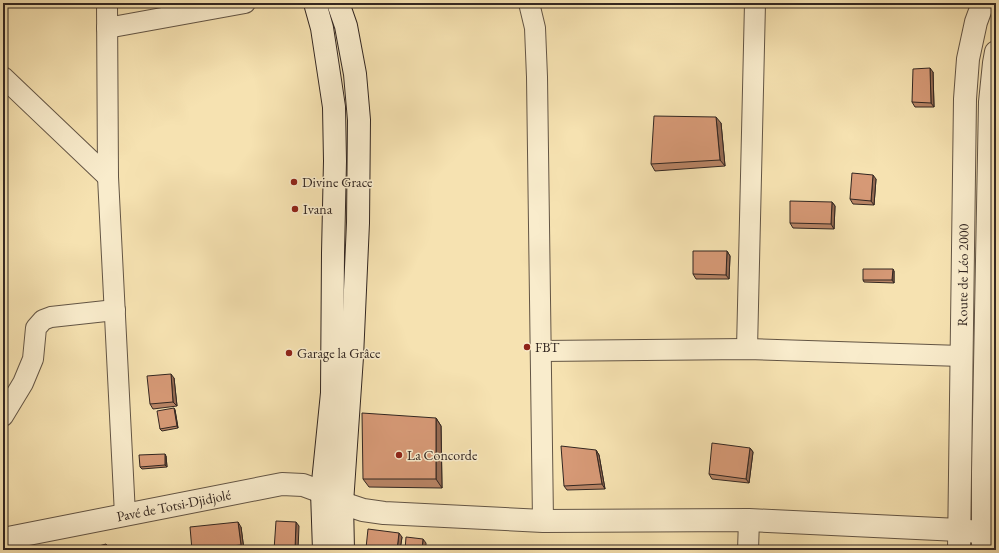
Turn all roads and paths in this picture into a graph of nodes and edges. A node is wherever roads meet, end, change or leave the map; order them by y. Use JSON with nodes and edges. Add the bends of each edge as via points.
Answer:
{"nodes":[{"id":1,"x":107,"y":3,"type":"edge"},
{"id":2,"x":245,"y":3,"type":"edge"},
{"id":3,"x":315,"y":3,"type":"edge"},
{"id":4,"x":338,"y":3,"type":"edge"},
{"id":5,"x":529,"y":3,"type":"edge"},
{"id":6,"x":755,"y":3,"type":"edge"},
{"id":7,"x":983,"y":3,"type":"edge"},
{"id":8,"x":107,"y":28,"type":"junction"},
{"id":9,"x":996,"y":52,"type":"edge"},
{"id":10,"x":3,"y":77,"type":"edge"},
{"id":11,"x":108,"y":177,"type":"junction"},
{"id":12,"x":115,"y":310,"type":"junction"},
{"id":13,"x":748,"y":349,"type":"junction"},
{"id":14,"x":541,"y":351,"type":"junction"},
{"id":15,"x":961,"y":356,"type":"junction"},
{"id":16,"x":3,"y":416,"type":"edge"},
{"id":17,"x":322,"y":492,"type":"junction"},
{"id":18,"x":342,"y":503,"type":"junction"},
{"id":19,"x":125,"y":515,"type":"junction"},
{"id":20,"x":749,"y":520,"type":"junction"},
{"id":21,"x":543,"y":521,"type":"junction"},
{"id":22,"x":987,"y":538,"type":"edge"},
{"id":23,"x":3,"y":539,"type":"edge"},
{"id":24,"x":959,"y":540,"type":"edge"},
{"id":25,"x":324,"y":550,"type":"edge"},
{"id":26,"x":343,"y":550,"type":"edge"},
{"id":27,"x":748,"y":550,"type":"edge"}],
"edges":[{"from":1,"to":8,"type":"street"},
{"from":2,"to":8,"type":"street"},
{"from":3,"to":17,"type":"street","via":[[322,28],[334,108],[335,161],[332,393]]},
{"from":4,"to":18,"type":"street","via":[[346,26],[354,68],[359,120],[358,223]]},
{"from":5,"to":14,"type":"street","via":[[535,28],[537,85]]},
{"from":6,"to":13,"type":"street"},
{"from":7,"to":15,"type":"street","name":"Route de Léo 2000","via":[[968,59],[965,99]]},
{"from":8,"to":11,"type":"street"},
{"from":9,"to":22,"type":"street","name":"Route de Léo 2000","via":[[990,102]]},
{"from":10,"to":11,"type":"street"},
{"from":11,"to":12,"type":"street"},
{"from":12,"to":16,"type":"street","via":[[43,320],[36,328],[33,359],[23,384]]},
{"from":12,"to":19,"type":"street"},
{"from":13,"to":14,"type":"street"},
{"from":13,"to":15,"type":"street"},
{"from":14,"to":21,"type":"street"},
{"from":15,"to":24,"type":"street","name":"Route de Léo 2000"},
{"from":17,"to":18,"type":"street","name":"Pavé de Totsi-Djidjolé"},
{"from":17,"to":19,"type":"street","name":"Pavé de Totsi-Djidjolé","via":[[303,485],[282,484]]},
{"from":17,"to":25,"type":"street"},
{"from":18,"to":21,"type":"street","name":"Pavé de Totsi-Djidjolé","via":[[384,513]]},
{"from":18,"to":26,"type":"street"},
{"from":19,"to":23,"type":"street","name":"Pavé de Totsi-Djidjolé"},
{"from":20,"to":21,"type":"street","name":"Pavé de Totsi-Djidjolé"},
{"from":20,"to":24,"type":"street","name":"Pavé de Totsi-Djidjolé"},
{"from":20,"to":27,"type":"street"},
{"from":22,"to":24,"type":"street","name":"Pavé de Totsi-Djidjolé"}]}
